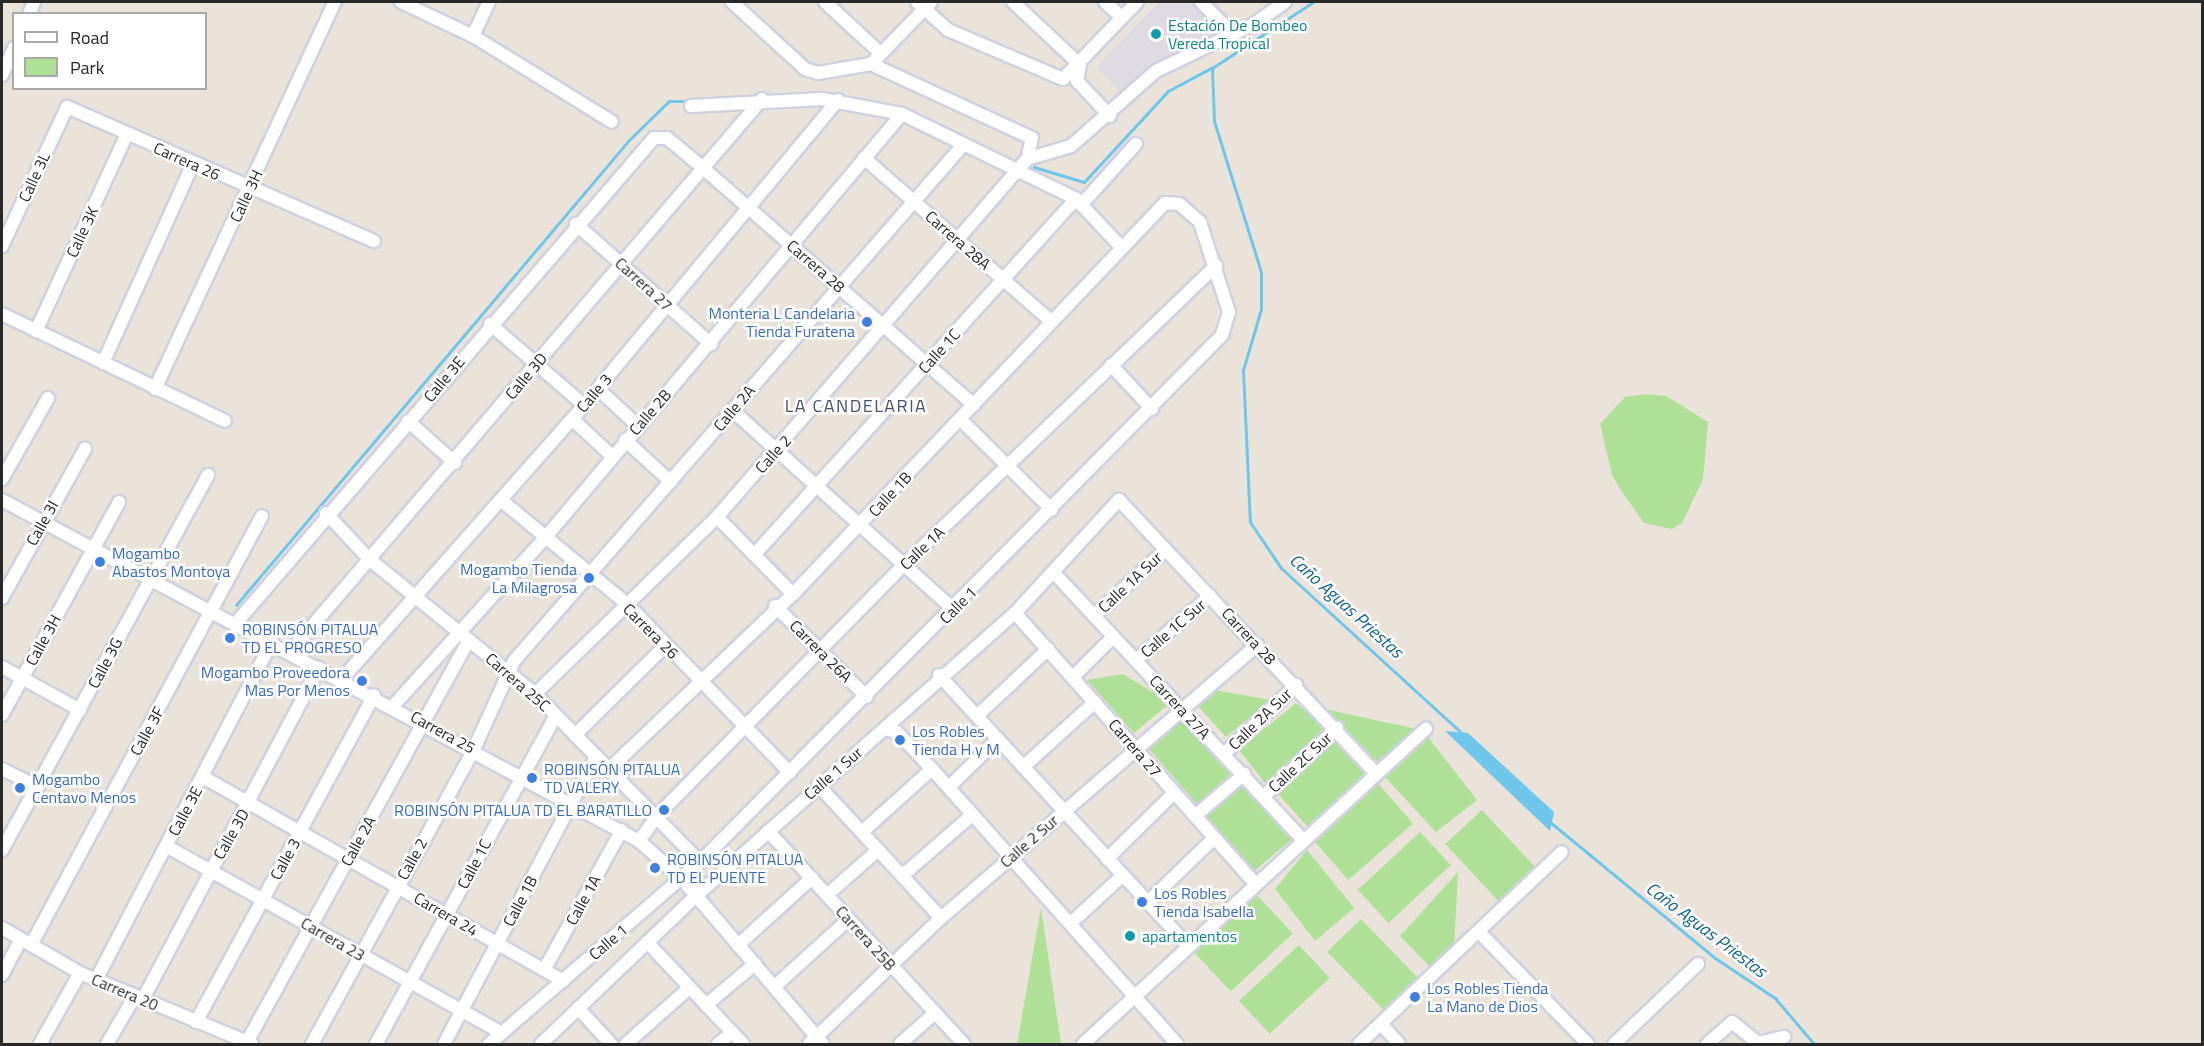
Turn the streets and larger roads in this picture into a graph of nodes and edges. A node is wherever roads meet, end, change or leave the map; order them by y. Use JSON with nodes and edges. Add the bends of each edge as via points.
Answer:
{"nodes":[{"id":1,"x":335,"y":2,"type":"edge"},
{"id":2,"x":489,"y":2,"type":"edge"},
{"id":3,"x":732,"y":2,"type":"edge"},
{"id":4,"x":825,"y":2,"type":"edge"},
{"id":5,"x":1013,"y":2,"type":"edge"},
{"id":6,"x":1105,"y":2,"type":"edge"},
{"id":7,"x":1137,"y":2,"type":"edge"},
{"id":8,"x":1201,"y":2,"type":"edge"},
{"id":9,"x":1285,"y":2,"type":"edge"},
{"id":10,"x":407,"y":3,"type":"edge"},
{"id":11,"x":924,"y":4,"type":"edge"},
{"id":12,"x":1122,"y":18,"type":"junction"},
{"id":13,"x":1232,"y":33,"type":"junction"},
{"id":14,"x":473,"y":36,"type":"junction"},
{"id":15,"x":12,"y":52,"type":"edge"},
{"id":16,"x":879,"y":53,"type":"junction"},
{"id":17,"x":871,"y":64,"type":"junction"},
{"id":18,"x":1080,"y":65,"type":"junction"},
{"id":19,"x":2,"y":75,"type":"edge"},
{"id":20,"x":762,"y":99,"type":"junction"},
{"id":21,"x":838,"y":100,"type":"junction"},
{"id":22,"x":691,"y":106,"type":"dead end"},
{"id":23,"x":67,"y":107,"type":"joint"},
{"id":24,"x":902,"y":114,"type":"junction"},
{"id":25,"x":1110,"y":116,"type":"junction"},
{"id":26,"x":612,"y":122,"type":"dead end"},
{"id":27,"x":127,"y":134,"type":"junction"},
{"id":28,"x":654,"y":138,"type":"joint"},
{"id":29,"x":1136,"y":144,"type":"dead end"},
{"id":30,"x":963,"y":145,"type":"junction"},
{"id":31,"x":864,"y":158,"type":"junction"},
{"id":32,"x":1027,"y":159,"type":"junction"},
{"id":33,"x":193,"y":164,"type":"junction"},
{"id":34,"x":703,"y":168,"type":"junction"},
{"id":35,"x":1017,"y":171,"type":"junction"},
{"id":36,"x":250,"y":188,"type":"junction"},
{"id":37,"x":914,"y":201,"type":"junction"},
{"id":38,"x":1078,"y":202,"type":"junction"},
{"id":39,"x":748,"y":207,"type":"junction"},
{"id":40,"x":1160,"y":208,"type":"joint"},
{"id":41,"x":576,"y":224,"type":"junction"},
{"id":42,"x":957,"y":239,"type":"junction"},
{"id":43,"x":374,"y":241,"type":"dead end"},
{"id":44,"x":2,"y":246,"type":"edge"},
{"id":45,"x":794,"y":247,"type":"junction"},
{"id":46,"x":1122,"y":248,"type":"junction"},
{"id":47,"x":622,"y":264,"type":"junction"},
{"id":48,"x":1216,"y":267,"type":"junction"},
{"id":49,"x":1004,"y":279,"type":"junction"},
{"id":50,"x":839,"y":286,"type":"junction"},
{"id":51,"x":666,"y":304,"type":"junction"},
{"id":52,"x":2,"y":314,"type":"edge"},
{"id":53,"x":1052,"y":322,"type":"junction"},
{"id":54,"x":490,"y":324,"type":"junction"},
{"id":55,"x":885,"y":326,"type":"junction"},
{"id":56,"x":36,"y":331,"type":"junction"},
{"id":57,"x":711,"y":344,"type":"junction"},
{"id":58,"x":103,"y":363,"type":"junction"},
{"id":59,"x":536,"y":363,"type":"junction"},
{"id":60,"x":927,"y":364,"type":"junction"},
{"id":61,"x":1111,"y":365,"type":"junction"},
{"id":62,"x":598,"y":388,"type":"junction"},
{"id":63,"x":155,"y":389,"type":"junction"},
{"id":64,"x":48,"y":398,"type":"dead end"},
{"id":65,"x":584,"y":405,"type":"junction"},
{"id":66,"x":974,"y":405,"type":"junction"},
{"id":67,"x":1152,"y":409,"type":"junction"},
{"id":68,"x":732,"y":410,"type":"junction"},
{"id":69,"x":572,"y":419,"type":"junction"},
{"id":70,"x":960,"y":419,"type":"junction"},
{"id":71,"x":225,"y":421,"type":"dead end"},
{"id":72,"x":408,"y":421,"type":"junction"},
{"id":73,"x":637,"y":425,"type":"junction"},
{"id":74,"x":625,"y":440,"type":"junction"},
{"id":75,"x":85,"y":449,"type":"dead end"},
{"id":76,"x":777,"y":450,"type":"junction"},
{"id":77,"x":612,"y":456,"type":"junction"},
{"id":78,"x":454,"y":463,"type":"junction"},
{"id":79,"x":1008,"y":465,"type":"junction"},
{"id":80,"x":208,"y":475,"type":"dead end"},
{"id":81,"x":2,"y":479,"type":"edge"},
{"id":82,"x":671,"y":482,"type":"junction"},
{"id":83,"x":816,"y":486,"type":"junction"},
{"id":84,"x":2,"y":500,"type":"edge"},
{"id":85,"x":1119,"y":500,"type":"joint"},
{"id":86,"x":502,"y":501,"type":"junction"},
{"id":87,"x":119,"y":502,"type":"dead end"},
{"id":88,"x":1052,"y":510,"type":"junction"},
{"id":89,"x":326,"y":513,"type":"junction"},
{"id":90,"x":262,"y":516,"type":"dead end"},
{"id":91,"x":717,"y":517,"type":"junction"},
{"id":92,"x":43,"y":521,"type":"junction"},
{"id":93,"x":860,"y":525,"type":"junction"},
{"id":94,"x":545,"y":538,"type":"junction"},
{"id":95,"x":1166,"y":549,"type":"junction"},
{"id":96,"x":93,"y":550,"type":"junction"},
{"id":97,"x":754,"y":555,"type":"junction"},
{"id":98,"x":369,"y":559,"type":"junction"},
{"id":99,"x":905,"y":564,"type":"junction"},
{"id":100,"x":1055,"y":574,"type":"junction"},
{"id":101,"x":589,"y":577,"type":"junction"},
{"id":102,"x":151,"y":579,"type":"junction"},
{"id":103,"x":794,"y":594,"type":"junction"},
{"id":104,"x":1210,"y":596,"type":"junction"},
{"id":105,"x":2,"y":598,"type":"edge"},
{"id":106,"x":417,"y":599,"type":"junction"},
{"id":107,"x":628,"y":605,"type":"junction"},
{"id":108,"x":775,"y":606,"type":"junction"},
{"id":109,"x":954,"y":610,"type":"junction"},
{"id":110,"x":214,"y":611,"type":"junction"},
{"id":111,"x":1015,"y":613,"type":"junction"},
{"id":112,"x":1094,"y":616,"type":"junction"},
{"id":113,"x":236,"y":623,"type":"junction"},
{"id":114,"x":464,"y":637,"type":"junction"},
{"id":115,"x":1113,"y":637,"type":"junction"},
{"id":116,"x":272,"y":642,"type":"junction"},
{"id":117,"x":666,"y":645,"type":"junction"},
{"id":118,"x":1257,"y":645,"type":"junction"},
{"id":119,"x":1048,"y":649,"type":"junction"},
{"id":120,"x":821,"y":650,"type":"junction"},
{"id":121,"x":290,"y":652,"type":"junction"},
{"id":122,"x":1136,"y":660,"type":"junction"},
{"id":123,"x":2,"y":667,"type":"edge"},
{"id":124,"x":319,"y":668,"type":"junction"},
{"id":125,"x":513,"y":674,"type":"junction"},
{"id":126,"x":939,"y":675,"type":"junction"},
{"id":127,"x":1073,"y":677,"type":"junction"},
{"id":128,"x":22,"y":678,"type":"junction"},
{"id":129,"x":342,"y":679,"type":"junction"},
{"id":130,"x":701,"y":682,"type":"junction"},
{"id":131,"x":1296,"y":685,"type":"junction"},
{"id":132,"x":535,"y":694,"type":"junction"},
{"id":133,"x":374,"y":695,"type":"junction"},
{"id":134,"x":867,"y":697,"type":"junction"},
{"id":135,"x":1095,"y":702,"type":"junction"},
{"id":136,"x":394,"y":705,"type":"junction"},
{"id":137,"x":1182,"y":709,"type":"junction"},
{"id":138,"x":80,"y":710,"type":"junction"},
{"id":139,"x":2,"y":715,"type":"edge"},
{"id":140,"x":556,"y":715,"type":"junction"},
{"id":141,"x":977,"y":716,"type":"junction"},
{"id":142,"x":423,"y":721,"type":"junction"},
{"id":143,"x":745,"y":726,"type":"junction"},
{"id":144,"x":1337,"y":728,"type":"junction"},
{"id":145,"x":885,"y":729,"type":"junction"},
{"id":146,"x":1426,"y":729,"type":"dead end"},
{"id":147,"x":575,"y":735,"type":"junction"},
{"id":148,"x":998,"y":739,"type":"junction"},
{"id":149,"x":1136,"y":746,"type":"junction"},
{"id":150,"x":474,"y":749,"type":"junction"},
{"id":151,"x":1224,"y":754,"type":"junction"},
{"id":152,"x":596,"y":757,"type":"junction"},
{"id":153,"x":1023,"y":766,"type":"junction"},
{"id":154,"x":2,"y":769,"type":"edge"},
{"id":155,"x":609,"y":769,"type":"junction"},
{"id":156,"x":932,"y":769,"type":"junction"},
{"id":157,"x":790,"y":773,"type":"junction"},
{"id":158,"x":1244,"y":774,"type":"junction"},
{"id":159,"x":1376,"y":774,"type":"junction"},
{"id":160,"x":522,"y":776,"type":"junction"},
{"id":161,"x":203,"y":777,"type":"junction"},
{"id":162,"x":818,"y":785,"type":"junction"},
{"id":163,"x":949,"y":787,"type":"junction"},
{"id":164,"x":38,"y":788,"type":"junction"},
{"id":165,"x":1174,"y":793,"type":"junction"},
{"id":166,"x":1264,"y":796,"type":"junction"},
{"id":167,"x":572,"y":804,"type":"junction"},
{"id":168,"x":248,"y":805,"type":"junction"},
{"id":169,"x":1062,"y":812,"type":"junction"},
{"id":170,"x":973,"y":814,"type":"junction"},
{"id":171,"x":658,"y":815,"type":"junction"},
{"id":172,"x":1195,"y":816,"type":"junction"},
{"id":173,"x":622,"y":830,"type":"junction"},
{"id":174,"x":768,"y":831,"type":"junction"},
{"id":175,"x":300,"y":832,"type":"junction"},
{"id":176,"x":862,"y":832,"type":"junction"},
{"id":177,"x":1214,"y":838,"type":"junction"},
{"id":178,"x":639,"y":841,"type":"junction"},
{"id":179,"x":1304,"y":841,"type":"junction"},
{"id":180,"x":166,"y":846,"type":"junction"},
{"id":181,"x":2,"y":850,"type":"edge"},
{"id":182,"x":878,"y":850,"type":"junction"},
{"id":183,"x":1562,"y":852,"type":"dead end"},
{"id":184,"x":1012,"y":856,"type":"junction"},
{"id":185,"x":349,"y":858,"type":"junction"},
{"id":186,"x":1107,"y":859,"type":"junction"},
{"id":187,"x":700,"y":862,"type":"junction"},
{"id":188,"x":209,"y":873,"type":"junction"},
{"id":189,"x":902,"y":876,"type":"junction"},
{"id":190,"x":1122,"y":876,"type":"junction"},
{"id":191,"x":812,"y":878,"type":"junction"},
{"id":192,"x":1255,"y":883,"type":"junction"},
{"id":193,"x":397,"y":886,"type":"junction"},
{"id":194,"x":688,"y":886,"type":"junction"},
{"id":195,"x":827,"y":896,"type":"junction"},
{"id":196,"x":262,"y":900,"type":"junction"},
{"id":197,"x":1147,"y":903,"type":"junction"},
{"id":198,"x":447,"y":915,"type":"junction"},
{"id":199,"x":941,"y":918,"type":"junction"},
{"id":200,"x":849,"y":919,"type":"junction"},
{"id":201,"x":1071,"y":923,"type":"junction"},
{"id":202,"x":311,"y":926,"type":"junction"},
{"id":203,"x":2,"y":928,"type":"edge"},
{"id":204,"x":1481,"y":934,"type":"junction"},
{"id":205,"x":26,"y":942,"type":"junction"},
{"id":206,"x":647,"y":942,"type":"junction"},
{"id":207,"x":498,"y":944,"type":"junction"},
{"id":208,"x":738,"y":945,"type":"junction"},
{"id":209,"x":1187,"y":945,"type":"junction"},
{"id":210,"x":358,"y":953,"type":"junction"},
{"id":211,"x":755,"y":964,"type":"junction"},
{"id":212,"x":1698,"y":964,"type":"dead end"},
{"id":213,"x":892,"y":966,"type":"junction"},
{"id":214,"x":544,"y":970,"type":"junction"},
{"id":215,"x":80,"y":973,"type":"junction"},
{"id":216,"x":2,"y":975,"type":"edge"},
{"id":217,"x":97,"y":978,"type":"junction"},
{"id":218,"x":563,"y":981,"type":"junction"},
{"id":219,"x":410,"y":982,"type":"junction"},
{"id":220,"x":774,"y":987,"type":"junction"},
{"id":221,"x":690,"y":988,"type":"junction"},
{"id":222,"x":1135,"y":997,"type":"junction"},
{"id":223,"x":139,"y":998,"type":"junction"},
{"id":224,"x":706,"y":1005,"type":"junction"},
{"id":225,"x":578,"y":1008,"type":"junction"},
{"id":226,"x":461,"y":1009,"type":"junction"},
{"id":227,"x":935,"y":1013,"type":"junction"},
{"id":228,"x":196,"y":1022,"type":"junction"},
{"id":229,"x":1382,"y":1025,"type":"junction"},
{"id":230,"x":500,"y":1032,"type":"junction"},
{"id":231,"x":731,"y":1033,"type":"junction"},
{"id":232,"x":1784,"y":1037,"type":"dead end"},
{"id":233,"x":816,"y":1042,"type":"edge"},
{"id":234,"x":250,"y":1043,"type":"edge"},
{"id":235,"x":40,"y":1044,"type":"edge"},
{"id":236,"x":107,"y":1044,"type":"edge"},
{"id":237,"x":312,"y":1044,"type":"edge"},
{"id":238,"x":376,"y":1044,"type":"edge"},
{"id":239,"x":444,"y":1044,"type":"edge"},
{"id":240,"x":489,"y":1044,"type":"edge"},
{"id":241,"x":541,"y":1044,"type":"edge"},
{"id":242,"x":611,"y":1044,"type":"edge"},
{"id":243,"x":626,"y":1044,"type":"edge"},
{"id":244,"x":718,"y":1044,"type":"edge"},
{"id":245,"x":743,"y":1044,"type":"edge"},
{"id":246,"x":900,"y":1044,"type":"edge"},
{"id":247,"x":964,"y":1044,"type":"edge"},
{"id":248,"x":1083,"y":1044,"type":"edge"},
{"id":249,"x":1177,"y":1044,"type":"edge"},
{"id":250,"x":1359,"y":1044,"type":"edge"},
{"id":251,"x":1399,"y":1044,"type":"edge"},
{"id":252,"x":1588,"y":1044,"type":"edge"},
{"id":253,"x":1614,"y":1044,"type":"edge"},
{"id":254,"x":1707,"y":1044,"type":"edge"}],
"edges":[{"from":1,"to":36,"type":"street","name":"Calle 3H"},
{"from":2,"to":14,"type":"street"},
{"from":3,"to":17,"type":"street","via":[[806,69],[850,71]]},
{"from":4,"to":16,"type":"street"},
{"from":5,"to":18,"type":"street"},
{"from":6,"to":12,"type":"street"},
{"from":7,"to":12,"type":"street"},
{"from":8,"to":13,"type":"street"},
{"from":9,"to":13,"type":"street"},
{"from":10,"to":14,"type":"street"},
{"from":11,"to":16,"type":"street"},
{"from":11,"to":18,"type":"street","via":[[948,30],[1056,79],[1069,78]]},
{"from":12,"to":18,"type":"street"},
{"from":13,"to":25,"type":"street","via":[[1156,71]]},
{"from":14,"to":26,"type":"street"},
{"from":15,"to":19,"type":"street"},
{"from":16,"to":17,"type":"street"},
{"from":17,"to":32,"type":"street","via":[[1032,138]]},
{"from":18,"to":25,"type":"street","via":[[1077,81]]},
{"from":20,"to":21,"type":"street"},
{"from":20,"to":22,"type":"street"},
{"from":20,"to":34,"type":"street","name":"Calle 3D"},
{"from":21,"to":24,"type":"street"},
{"from":21,"to":39,"type":"street","name":"Calle 3"},
{"from":23,"to":27,"type":"street","name":"Carrera 26"},
{"from":23,"to":44,"type":"street","name":"Calle 3L"},
{"from":24,"to":30,"type":"street"},
{"from":24,"to":31,"type":"street","name":"Calle 2B"},
{"from":25,"to":32,"type":"street","via":[[1071,146]]},
{"from":27,"to":33,"type":"street","name":"Carrera 26"},
{"from":27,"to":56,"type":"street","name":"Calle 3K"},
{"from":28,"to":34,"type":"street","name":"Carrera 28","via":[[667,138]]},
{"from":28,"to":41,"type":"street","name":"Calle 3E"},
{"from":29,"to":38,"type":"street","name":"Calle 1C"},
{"from":30,"to":35,"type":"street"},
{"from":30,"to":37,"type":"street","name":"Calle 2A"},
{"from":31,"to":37,"type":"street","name":"Carrera 28A"},
{"from":31,"to":45,"type":"street","name":"Calle 2B"},
{"from":32,"to":35,"type":"street","name":"Calle 2"},
{"from":33,"to":36,"type":"street","name":"Carrera 26"},
{"from":33,"to":58,"type":"street"},
{"from":34,"to":39,"type":"street","name":"Carrera 28"},
{"from":34,"to":47,"type":"street","name":"Calle 3D"},
{"from":35,"to":38,"type":"street"},
{"from":35,"to":42,"type":"street","name":"Calle 2"},
{"from":36,"to":43,"type":"street","name":"Carrera 26"},
{"from":36,"to":63,"type":"street","name":"Calle 3H"},
{"from":37,"to":42,"type":"street","name":"Carrera 28A"},
{"from":37,"to":50,"type":"street","name":"Calle 2A"},
{"from":38,"to":46,"type":"street"},
{"from":38,"to":49,"type":"street","name":"Calle 1C"},
{"from":39,"to":45,"type":"street","name":"Carrera 28"},
{"from":39,"to":51,"type":"street","name":"Calle 3"},
{"from":40,"to":46,"type":"street","name":"Calle 1B"},
{"from":40,"to":48,"type":"street","name":"Calle 1","via":[[1179,204],[1200,222]]},
{"from":41,"to":47,"type":"street","name":"Carrera 27"},
{"from":41,"to":54,"type":"street","name":"Calle 3E"},
{"from":42,"to":49,"type":"street","name":"Carrera 28A"},
{"from":42,"to":55,"type":"street","name":"Calle 2"},
{"from":45,"to":50,"type":"street","name":"Carrera 28"},
{"from":45,"to":57,"type":"street","name":"Calle 2B"},
{"from":46,"to":53,"type":"street","name":"Calle 1B"},
{"from":47,"to":51,"type":"street","name":"Carrera 27"},
{"from":47,"to":59,"type":"street","name":"Calle 3D"},
{"from":48,"to":61,"type":"street","name":"Calle 1A"},
{"from":48,"to":67,"type":"street","name":"Calle 1","via":[[1229,312],[1222,335]]},
{"from":49,"to":53,"type":"street","name":"Carrera 28A"},
{"from":49,"to":60,"type":"street","name":"Calle 1C"},
{"from":50,"to":55,"type":"street","name":"Carrera 28"},
{"from":50,"to":68,"type":"street","name":"Calle 2A"},
{"from":51,"to":57,"type":"street","name":"Carrera 27"},
{"from":51,"to":62,"type":"street","name":"Calle 3"},
{"from":52,"to":56,"type":"street"},
{"from":53,"to":66,"type":"street","name":"Calle 1B"},
{"from":54,"to":59,"type":"street"},
{"from":54,"to":72,"type":"street","name":"Calle 3E"},
{"from":55,"to":60,"type":"street","name":"Carrera 28"},
{"from":55,"to":76,"type":"street","name":"Calle 2"},
{"from":56,"to":58,"type":"street"},
{"from":57,"to":73,"type":"street","name":"Calle 2B"},
{"from":58,"to":63,"type":"street"},
{"from":59,"to":65,"type":"street"},
{"from":59,"to":78,"type":"street","name":"Calle 3D"},
{"from":60,"to":66,"type":"street","name":"Carrera 28"},
{"from":60,"to":83,"type":"street","name":"Calle 1C"},
{"from":61,"to":67,"type":"street"},
{"from":61,"to":79,"type":"street","name":"Calle 1A"},
{"from":62,"to":65,"type":"street","name":"Calle 3"},
{"from":62,"to":73,"type":"street"},
{"from":63,"to":71,"type":"street"},
{"from":64,"to":81,"type":"street"},
{"from":65,"to":69,"type":"street","name":"Calle 3"},
{"from":66,"to":70,"type":"street","name":"Calle 1B"},
{"from":67,"to":88,"type":"street","name":"Calle 1"},
{"from":68,"to":76,"type":"street"},
{"from":68,"to":82,"type":"street","name":"Calle 2A"},
{"from":69,"to":77,"type":"street"},
{"from":69,"to":86,"type":"street","name":"Calle 3"},
{"from":70,"to":79,"type":"street"},
{"from":70,"to":93,"type":"street","name":"Calle 1B"},
{"from":72,"to":78,"type":"street"},
{"from":72,"to":89,"type":"street","name":"Calle 3E"},
{"from":73,"to":74,"type":"street","name":"Calle 2B"},
{"from":74,"to":77,"type":"street","name":"Calle 2B"},
{"from":74,"to":82,"type":"street"},
{"from":75,"to":92,"type":"street","name":"Calle 3I"},
{"from":76,"to":83,"type":"street"},
{"from":76,"to":91,"type":"street","name":"Calle 2"},
{"from":77,"to":94,"type":"street","name":"Calle 2B"},
{"from":78,"to":98,"type":"street","name":"Calle 3D"},
{"from":79,"to":88,"type":"street"},
{"from":79,"to":99,"type":"street","name":"Calle 1A"},
{"from":80,"to":102,"type":"street","name":"Calle 3G"},
{"from":82,"to":101,"type":"street","name":"Calle 2A"},
{"from":83,"to":93,"type":"street"},
{"from":83,"to":97,"type":"street","name":"Calle 1C"},
{"from":84,"to":92,"type":"street","name":"Carrera 25"},
{"from":85,"to":95,"type":"street","name":"Carrera 28"},
{"from":85,"to":100,"type":"street","name":"Calle 1 Sur","via":[[1054,567]]},
{"from":86,"to":94,"type":"street","name":"Carrera 26"},
{"from":86,"to":106,"type":"street","name":"Calle 3"},
{"from":87,"to":96,"type":"street","name":"Calle 3H"},
{"from":88,"to":109,"type":"street","name":"Calle 1"},
{"from":89,"to":98,"type":"street","name":"Carrera 25C"},
{"from":89,"to":113,"type":"street","name":"Calle 3E"},
{"from":90,"to":110,"type":"street","name":"Calle 3F"},
{"from":91,"to":97,"type":"street","name":"Carrera 26A"},
{"from":91,"to":107,"type":"street","name":"Calle 2"},
{"from":92,"to":96,"type":"street","name":"Carrera 25"},
{"from":92,"to":105,"type":"street","name":"Calle 3I"},
{"from":93,"to":99,"type":"street"},
{"from":93,"to":103,"type":"street","name":"Calle 1B"},
{"from":94,"to":101,"type":"street","name":"Carrera 26"},
{"from":94,"to":114,"type":"street","name":"Calle 2B"},
{"from":95,"to":104,"type":"street","name":"Carrera 28"},
{"from":95,"to":112,"type":"street","name":"Calle 1A Sur"},
{"from":96,"to":102,"type":"street","name":"Carrera 25"},
{"from":96,"to":128,"type":"street","name":"Calle 3H"},
{"from":97,"to":103,"type":"street","name":"Carrera 26A"},
{"from":98,"to":106,"type":"street","name":"Carrera 25C"},
{"from":98,"to":121,"type":"street","name":"Calle 3D"},
{"from":99,"to":109,"type":"street"},
{"from":99,"to":120,"type":"street","name":"Calle 1A"},
{"from":100,"to":111,"type":"street","name":"Calle 1 Sur"},
{"from":100,"to":112,"type":"street","name":"Carrera 27A"},
{"from":101,"to":107,"type":"street","name":"Carrera 26"},
{"from":101,"to":125,"type":"street","name":"Calle 2A","via":[[514,661]]},
{"from":102,"to":110,"type":"street","name":"Carrera 25"},
{"from":102,"to":138,"type":"street","name":"Calle 3G"},
{"from":103,"to":108,"type":"street","name":"Calle 1B"},
{"from":104,"to":118,"type":"street","name":"Carrera 28"},
{"from":104,"to":122,"type":"street","name":"Calle 1C Sur"},
{"from":106,"to":114,"type":"street","name":"Carrera 25C"},
{"from":106,"to":129,"type":"street","name":"Calle 3"},
{"from":107,"to":117,"type":"street","name":"Carrera 26"},
{"from":107,"to":132,"type":"street","name":"Calle 2"},
{"from":108,"to":120,"type":"street","name":"Carrera 26A"},
{"from":108,"to":130,"type":"street","name":"Calle 1B"},
{"from":109,"to":134,"type":"street","name":"Calle 1"},
{"from":110,"to":113,"type":"street","name":"Carrera 25"},
{"from":110,"to":205,"type":"street","name":"Calle 3F"},
{"from":111,"to":119,"type":"street","name":"Carrera 27"},
{"from":111,"to":126,"type":"street","name":"Calle 1 Sur"},
{"from":112,"to":115,"type":"street","name":"Carrera 27A"},
{"from":113,"to":116,"type":"street","name":"Carrera 25"},
{"from":114,"to":125,"type":"street","name":"Carrera 25C"},
{"from":114,"to":136,"type":"street","name":"Calle 2B"},
{"from":114,"to":142,"type":"street","name":"Calle 2A"},
{"from":115,"to":122,"type":"street","name":"Carrera 27A"},
{"from":115,"to":127,"type":"street"},
{"from":116,"to":121,"type":"street","name":"Carrera 25"},
{"from":116,"to":161,"type":"street","name":"Calle 3E"},
{"from":117,"to":130,"type":"street","name":"Carrera 26"},
{"from":117,"to":147,"type":"street"},
{"from":118,"to":131,"type":"street","name":"Carrera 28"},
{"from":118,"to":137,"type":"street","name":"Calle 2 Sur"},
{"from":119,"to":127,"type":"street","name":"Carrera 27"},
{"from":119,"to":141,"type":"street"},
{"from":120,"to":134,"type":"street","name":"Carrera 26A"},
{"from":120,"to":143,"type":"street","name":"Calle 1A"},
{"from":121,"to":124,"type":"street","name":"Carrera 25"},
{"from":122,"to":137,"type":"street","name":"Carrera 27A"},
{"from":123,"to":128,"type":"street"},
{"from":124,"to":129,"type":"street","name":"Carrera 25"},
{"from":124,"to":168,"type":"street","name":"Calle 3D"},
{"from":125,"to":132,"type":"street","name":"Carrera 25C"},
{"from":125,"to":150,"type":"street","name":"Calle 2"},
{"from":126,"to":141,"type":"street"},
{"from":126,"to":145,"type":"street","name":"Calle 1 Sur"},
{"from":127,"to":135,"type":"street","name":"Carrera 27"},
{"from":128,"to":138,"type":"street"},
{"from":128,"to":139,"type":"street","name":"Calle 3H"},
{"from":129,"to":133,"type":"street","name":"Carrera 25"},
{"from":130,"to":143,"type":"street","name":"Carrera 26"},
{"from":130,"to":155,"type":"street","name":"Calle 1B"},
{"from":131,"to":144,"type":"street","name":"Carrera 28"},
{"from":131,"to":151,"type":"street","name":"Calle 2A Sur"},
{"from":132,"to":140,"type":"street","name":"Carrera 25C"},
{"from":133,"to":136,"type":"street","name":"Carrera 25"},
{"from":133,"to":175,"type":"street","name":"Calle 3"},
{"from":134,"to":157,"type":"street","name":"Calle 1"},
{"from":135,"to":149,"type":"street","name":"Carrera 27"},
{"from":135,"to":153,"type":"street"},
{"from":136,"to":142,"type":"street","name":"Carrera 25"},
{"from":137,"to":149,"type":"street","name":"Calle 2 Sur"},
{"from":137,"to":151,"type":"street","name":"Carrera 27A"},
{"from":138,"to":164,"type":"street","name":"Calle 3G"},
{"from":140,"to":147,"type":"street","name":"Carrera 25C"},
{"from":140,"to":160,"type":"street","name":"Calle 1C"},
{"from":141,"to":148,"type":"street"},
{"from":142,"to":150,"type":"street","name":"Carrera 25"},
{"from":142,"to":185,"type":"street","name":"Calle 2A"},
{"from":143,"to":157,"type":"street","name":"Carrera 26"},
{"from":143,"to":171,"type":"street","name":"Calle 1A"},
{"from":144,"to":159,"type":"street","name":"Carrera 28"},
{"from":144,"to":166,"type":"street","name":"Calle 2C Sur"},
{"from":145,"to":156,"type":"street","via":[[897,732]]},
{"from":145,"to":162,"type":"street","name":"Calle 1 Sur"},
{"from":146,"to":159,"type":"street"},
{"from":147,"to":152,"type":"street","name":"Carrera 25C"},
{"from":148,"to":153,"type":"street"},
{"from":148,"to":163,"type":"street"},
{"from":149,"to":165,"type":"street","name":"Carrera 27"},
{"from":149,"to":169,"type":"street","name":"Calle 2 Sur"},
{"from":150,"to":160,"type":"street","name":"Carrera 25"},
{"from":150,"to":193,"type":"street","name":"Calle 2"},
{"from":151,"to":158,"type":"street","name":"Carrera 27A"},
{"from":152,"to":155,"type":"street","name":"Carrera 25C"},
{"from":152,"to":167,"type":"street","name":"Calle 1B"},
{"from":153,"to":169,"type":"street"},
{"from":154,"to":164,"type":"street"},
{"from":155,"to":171,"type":"street","name":"Carrera 25C"},
{"from":156,"to":163,"type":"street"},
{"from":156,"to":176,"type":"street"},
{"from":157,"to":187,"type":"street","name":"Calle 1"},
{"from":158,"to":166,"type":"street","name":"Carrera 27A"},
{"from":158,"to":172,"type":"street"},
{"from":159,"to":179,"type":"street"},
{"from":160,"to":167,"type":"street","name":"Carrera 25"},
{"from":160,"to":198,"type":"street","name":"Calle 1C"},
{"from":161,"to":168,"type":"street","name":"Carrera 24"},
{"from":161,"to":180,"type":"street","name":"Calle 3E"},
{"from":162,"to":174,"type":"street","name":"Calle 1 Sur"},
{"from":162,"to":176,"type":"street"},
{"from":163,"to":170,"type":"street"},
{"from":164,"to":181,"type":"street","name":"Calle 3G"},
{"from":165,"to":172,"type":"street","name":"Carrera 27"},
{"from":165,"to":186,"type":"street"},
{"from":166,"to":179,"type":"street","name":"Carrera 27A"},
{"from":167,"to":173,"type":"street","name":"Carrera 25"},
{"from":167,"to":207,"type":"street","name":"Calle 1B"},
{"from":168,"to":175,"type":"street","name":"Carrera 24"},
{"from":168,"to":188,"type":"street","name":"Calle 3D"},
{"from":169,"to":184,"type":"street","name":"Calle 2 Sur"},
{"from":169,"to":186,"type":"street"},
{"from":170,"to":184,"type":"street"},
{"from":170,"to":189,"type":"street"},
{"from":171,"to":178,"type":"street","name":"Calle 1A"},
{"from":171,"to":187,"type":"street","name":"Carrera 25C"},
{"from":172,"to":177,"type":"street","name":"Carrera 27"},
{"from":173,"to":178,"type":"street","name":"Carrera 25"},
{"from":173,"to":214,"type":"street","name":"Calle 1A"},
{"from":174,"to":191,"type":"street","name":"Carrera 25B"},
{"from":174,"to":194,"type":"street","name":"Calle 1 Sur"},
{"from":175,"to":185,"type":"street","name":"Carrera 24"},
{"from":175,"to":196,"type":"street","name":"Calle 3"},
{"from":176,"to":182,"type":"street"},
{"from":177,"to":192,"type":"street","name":"Carrera 27"},
{"from":177,"to":197,"type":"street"},
{"from":178,"to":194,"type":"street","name":"Carrera 25"},
{"from":179,"to":192,"type":"street"},
{"from":180,"to":188,"type":"street","name":"Carrera 23"},
{"from":180,"to":217,"type":"street","name":"Calle 3E"},
{"from":182,"to":189,"type":"street"},
{"from":182,"to":195,"type":"street"},
{"from":183,"to":204,"type":"street"},
{"from":184,"to":199,"type":"street","name":"Calle 2 Sur"},
{"from":184,"to":201,"type":"street"},
{"from":185,"to":193,"type":"street","name":"Carrera 24"},
{"from":185,"to":202,"type":"street","name":"Calle 2A"},
{"from":186,"to":190,"type":"street"},
{"from":187,"to":194,"type":"street","name":"Calle 1"},
{"from":188,"to":196,"type":"street","name":"Carrera 23"},
{"from":188,"to":223,"type":"street","name":"Calle 3D"},
{"from":189,"to":199,"type":"street"},
{"from":190,"to":197,"type":"street"},
{"from":190,"to":201,"type":"street"},
{"from":191,"to":195,"type":"street","name":"Carrera 25B"},
{"from":191,"to":208,"type":"street"},
{"from":192,"to":209,"type":"street"},
{"from":193,"to":198,"type":"street","name":"Carrera 24"},
{"from":193,"to":210,"type":"street","name":"Calle 2"},
{"from":194,"to":206,"type":"street","name":"Calle 1 Sur"},
{"from":194,"to":208,"type":"street","name":"Carrera 25"},
{"from":194,"to":218,"type":"street","name":"Calle 1"},
{"from":195,"to":200,"type":"street","name":"Carrera 25B"},
{"from":196,"to":202,"type":"street","name":"Carrera 23"},
{"from":196,"to":228,"type":"street","name":"Calle 3"},
{"from":197,"to":209,"type":"street"},
{"from":198,"to":207,"type":"street","name":"Carrera 24"},
{"from":198,"to":219,"type":"street","name":"Calle 1C"},
{"from":199,"to":213,"type":"street","name":"Calle 2 Sur"},
{"from":200,"to":213,"type":"street","name":"Carrera 25B"},
{"from":200,"to":220,"type":"street"},
{"from":201,"to":222,"type":"street"},
{"from":202,"to":210,"type":"street","name":"Carrera 23"},
{"from":202,"to":234,"type":"street","name":"Calle 2A"},
{"from":203,"to":205,"type":"street","name":"Carrera 20"},
{"from":204,"to":229,"type":"street"},
{"from":204,"to":252,"type":"street"},
{"from":205,"to":215,"type":"street","name":"Carrera 20"},
{"from":205,"to":216,"type":"street","name":"Calle 3F"},
{"from":206,"to":221,"type":"street"},
{"from":206,"to":225,"type":"street","name":"Calle 1 Sur"},
{"from":207,"to":214,"type":"street","name":"Carrera 24"},
{"from":207,"to":226,"type":"street","name":"Calle 1B"},
{"from":208,"to":211,"type":"street","name":"Carrera 25"},
{"from":209,"to":222,"type":"street"},
{"from":210,"to":219,"type":"street","name":"Carrera 23"},
{"from":210,"to":237,"type":"street","name":"Calle 2"},
{"from":211,"to":220,"type":"street","name":"Carrera 25"},
{"from":211,"to":224,"type":"street"},
{"from":212,"to":253,"type":"street"},
{"from":213,"to":227,"type":"street","name":"Carrera 25B"},
{"from":213,"to":233,"type":"street","name":"Calle 2 Sur"},
{"from":214,"to":218,"type":"street","name":"Carrera 24"},
{"from":215,"to":217,"type":"street","name":"Carrera 20"},
{"from":215,"to":235,"type":"street"},
{"from":217,"to":223,"type":"street","name":"Carrera 20"},
{"from":218,"to":230,"type":"street"},
{"from":219,"to":226,"type":"street","name":"Carrera 23"},
{"from":219,"to":238,"type":"street","name":"Calle 1C"},
{"from":220,"to":233,"type":"street","name":"Carrera 25"},
{"from":221,"to":224,"type":"street"},
{"from":221,"to":243,"type":"street"},
{"from":222,"to":248,"type":"street"},
{"from":222,"to":249,"type":"street"},
{"from":223,"to":228,"type":"street","name":"Carrera 20"},
{"from":223,"to":236,"type":"street","name":"Calle 3D"},
{"from":224,"to":231,"type":"street"},
{"from":225,"to":241,"type":"street","name":"Calle 1 Sur"},
{"from":225,"to":242,"type":"street"},
{"from":226,"to":230,"type":"street","name":"Carrera 23"},
{"from":226,"to":239,"type":"street","name":"Calle 1B"},
{"from":227,"to":246,"type":"street"},
{"from":227,"to":247,"type":"street","name":"Carrera 25B"},
{"from":228,"to":234,"type":"street","name":"Carrera 20"},
{"from":229,"to":250,"type":"street"},
{"from":229,"to":251,"type":"street"},
{"from":230,"to":240,"type":"street"},
{"from":231,"to":244,"type":"street"},
{"from":231,"to":245,"type":"street"},
{"from":232,"to":254,"type":"street","via":[[1758,1043],[1732,1023]]}]}
